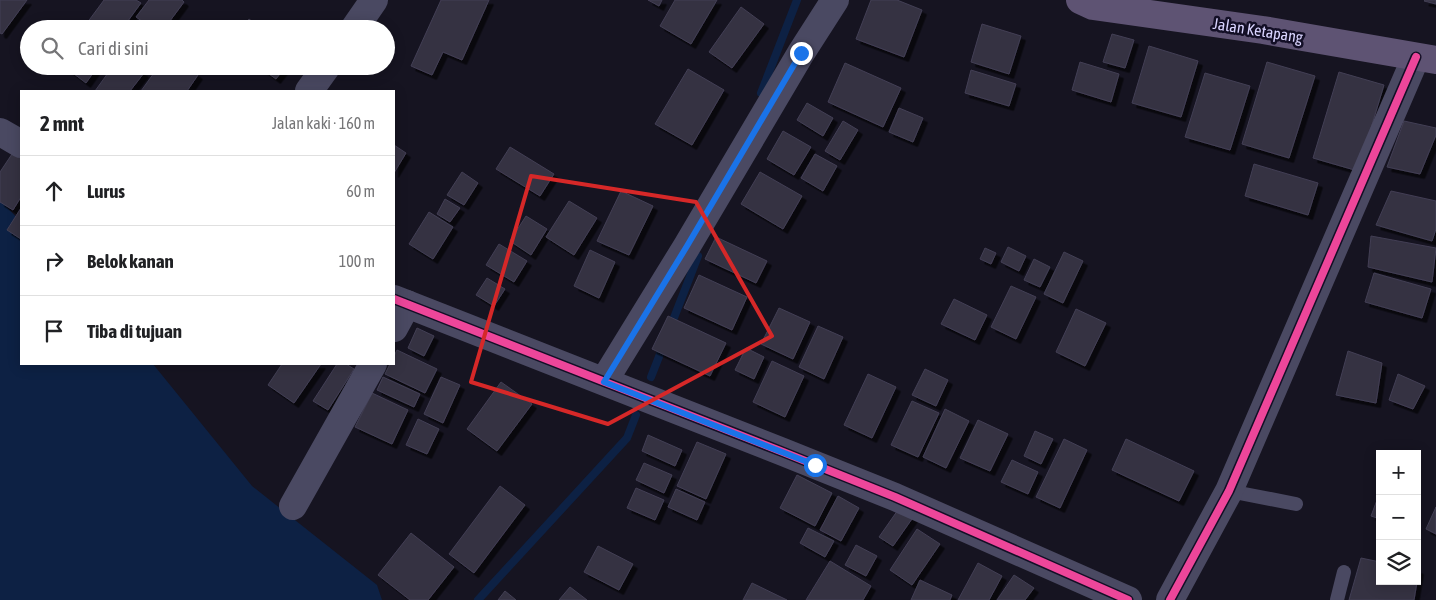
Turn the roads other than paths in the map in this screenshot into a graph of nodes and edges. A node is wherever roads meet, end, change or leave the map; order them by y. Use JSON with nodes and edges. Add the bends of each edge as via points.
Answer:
{"nodes":[{"id":1,"x":374,"y":0,"type":"edge"},
{"id":2,"x":835,"y":0,"type":"edge"},
{"id":3,"x":1086,"y":3,"type":"edge"},
{"id":4,"x":360,"y":20,"type":"edge"},
{"id":5,"x":1426,"y":59,"type":"edge"},
{"id":6,"x":321,"y":75,"type":"edge"},
{"id":7,"x":310,"y":90,"type":"edge"},
{"id":8,"x":0,"y":132,"type":"edge"},
{"id":9,"x":20,"y":143,"type":"edge"},
{"id":10,"x":400,"y":302,"type":"edge"},
{"id":11,"x":395,"y":324,"type":"edge"},
{"id":12,"x":372,"y":365,"type":"edge"},
{"id":13,"x":604,"y":382,"type":"junction"},
{"id":14,"x":1229,"y":492,"type":"junction"},
{"id":15,"x":1296,"y":504,"type":"dead end"},
{"id":16,"x":293,"y":506,"type":"dead end"},
{"id":17,"x":1344,"y":572,"type":"dead end"},
{"id":18,"x":1128,"y":600,"type":"edge"},
{"id":19,"x":1170,"y":600,"type":"edge"},
{"id":20,"x":1337,"y":600,"type":"edge"}],
"edges":[{"from":1,"to":4,"type":"street"},
{"from":2,"to":13,"type":"street"},
{"from":3,"to":5,"type":"main road","name":"Jalan Ketapang"},
{"from":5,"to":14,"type":"street"},
{"from":6,"to":7,"type":"street"},
{"from":8,"to":9,"type":"street"},
{"from":10,"to":11,"type":"street"},
{"from":10,"to":13,"type":"street"},
{"from":12,"to":16,"type":"street"},
{"from":13,"to":18,"type":"street","via":[[896,497]]},
{"from":14,"to":15,"type":"lane"},
{"from":14,"to":19,"type":"street"},
{"from":17,"to":20,"type":"lane"}]}
